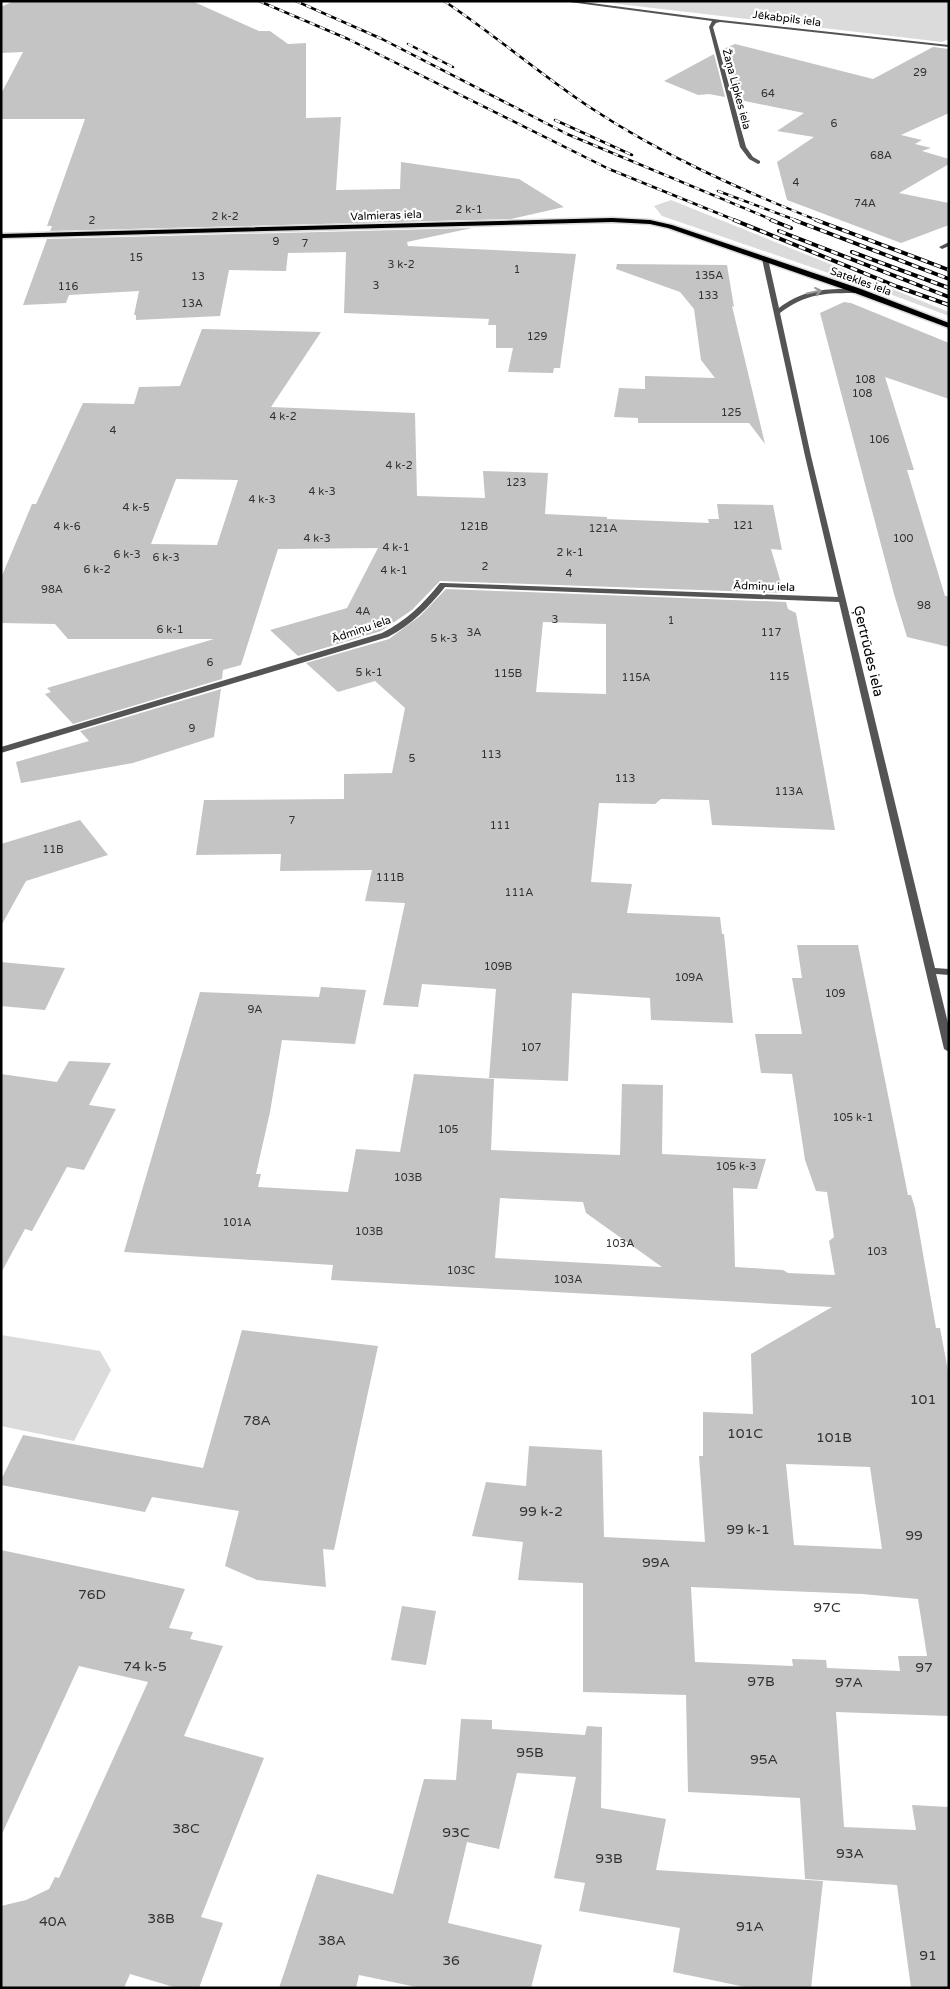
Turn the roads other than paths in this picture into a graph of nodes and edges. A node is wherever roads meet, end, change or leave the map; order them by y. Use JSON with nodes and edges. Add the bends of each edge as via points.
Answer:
{"nodes":[{"id":1,"x":564,"y":1,"type":"edge"},
{"id":2,"x":721,"y":21,"type":"junction"},
{"id":3,"x":949,"y":46,"type":"edge"},
{"id":4,"x":758,"y":162,"type":"dead end"},
{"id":5,"x":1,"y":236,"type":"edge"},
{"id":6,"x":949,"y":244,"type":"edge"},
{"id":7,"x":949,"y":249,"type":"edge"},
{"id":8,"x":764,"y":259,"type":"junction"},
{"id":9,"x":858,"y":291,"type":"junction"},
{"id":10,"x":777,"y":312,"type":"junction"},
{"id":11,"x":949,"y":326,"type":"edge"},
{"id":12,"x":844,"y":600,"type":"junction"},
{"id":13,"x":1,"y":750,"type":"edge"},
{"id":14,"x":930,"y":971,"type":"junction"},
{"id":15,"x":949,"y":972,"type":"edge"},
{"id":16,"x":949,"y":1049,"type":"edge"}],
"edges":[{"from":1,"to":2,"type":"street","name":"Jēkabpils iela"},
{"from":2,"to":3,"type":"street","name":"Jēkabpils iela"},
{"from":2,"to":4,"type":"street","name":"Žaņa Lipkes iela","via":[[714,22],[711,27],[734,117],[743,148]]},
{"from":5,"to":8,"type":"main road","name":"Valmieras iela","via":[[631,220],[670,226]]},
{"from":6,"to":7,"type":"street","via":[[942,247]]},
{"from":8,"to":9,"type":"main road","name":"Satekles iela"},
{"from":8,"to":10,"type":"street","name":"Ģertrūdes iela"},
{"from":10,"to":9,"type":"street","one_way":true,"via":[[803,295],[820,291]]},
{"from":9,"to":11,"type":"main road","name":"Satekles iela"},
{"from":10,"to":12,"type":"street","name":"Ģertrūdes iela"},
{"from":12,"to":13,"type":"street","name":"Ādmiņu iela","via":[[442,585],[412,619],[384,635]]},
{"from":12,"to":14,"type":"street","name":"Ģertrūdes iela"},
{"from":14,"to":15,"type":"street"},
{"from":14,"to":16,"type":"street","name":"Ģertrūdes iela"}]}
